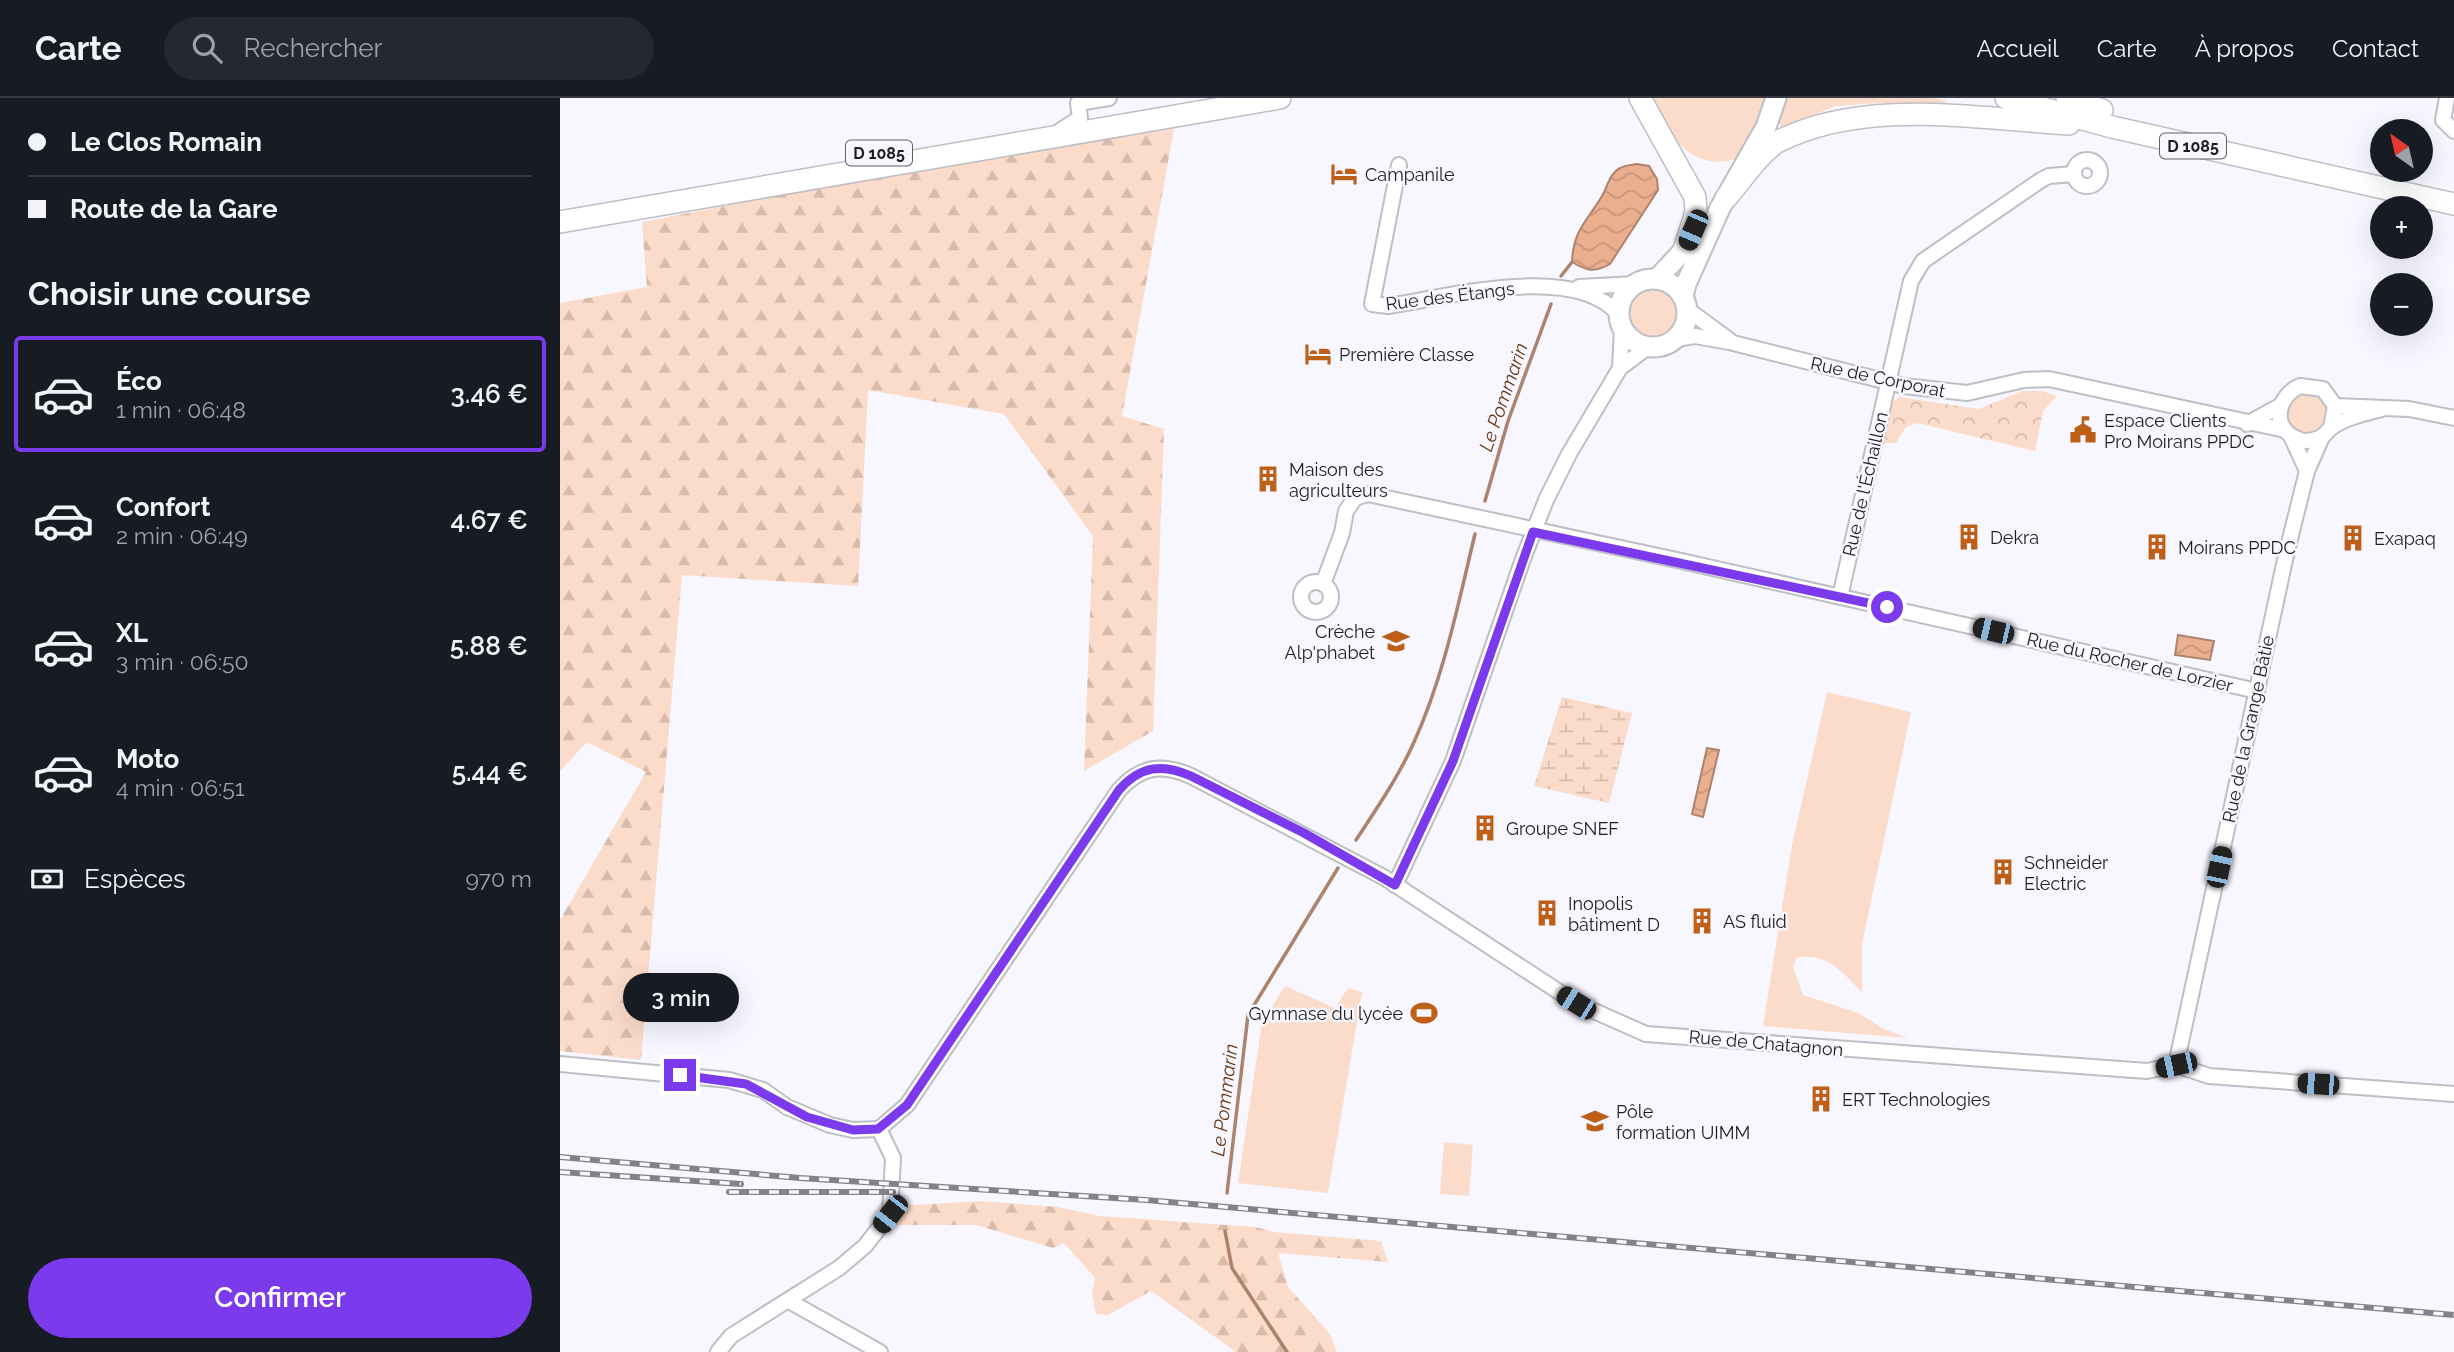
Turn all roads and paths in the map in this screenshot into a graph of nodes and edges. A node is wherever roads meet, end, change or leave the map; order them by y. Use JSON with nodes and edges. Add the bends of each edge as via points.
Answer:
{"nodes":[{"id":1,"x":1109,"y":98,"type":"edge"},
{"id":2,"x":1198,"y":98,"type":"edge"},
{"id":3,"x":1280,"y":98,"type":"edge"},
{"id":4,"x":1640,"y":98,"type":"edge"},
{"id":5,"x":1776,"y":98,"type":"edge"},
{"id":6,"x":1946,"y":98,"type":"edge"},
{"id":7,"x":2006,"y":98,"type":"edge"},
{"id":8,"x":2067,"y":98,"type":"edge"},
{"id":9,"x":2447,"y":98,"type":"edge"},
{"id":10,"x":1080,"y":118,"type":"junction"},
{"id":11,"x":2112,"y":127,"type":"junction"},
{"id":12,"x":2454,"y":131,"type":"edge"},
{"id":13,"x":1041,"y":138,"type":"junction"},
{"id":14,"x":2274,"y":164,"type":"junction"},
{"id":15,"x":1399,"y":165,"type":"dead end"},
{"id":16,"x":2074,"y":174,"type":"dead end"},
{"id":17,"x":1723,"y":203,"type":"junction"},
{"id":18,"x":2454,"y":204,"type":"edge"},
{"id":19,"x":560,"y":209,"type":"edge"},
{"id":20,"x":560,"y":222,"type":"edge"},
{"id":21,"x":1684,"y":250,"type":"junction"},
{"id":22,"x":1657,"y":279,"type":"junction"},
{"id":23,"x":1636,"y":284,"type":"junction"},
{"id":24,"x":1567,"y":288,"type":"junction"},
{"id":25,"x":1685,"y":303,"type":"junction"},
{"id":26,"x":1620,"y":322,"type":"junction"},
{"id":27,"x":1675,"y":339,"type":"junction"},
{"id":28,"x":1733,"y":343,"type":"junction"},
{"id":29,"x":1648,"y":347,"type":"junction"},
{"id":30,"x":1620,"y":368,"type":"junction"},
{"id":31,"x":1887,"y":382,"type":"junction"},
{"id":32,"x":2280,"y":406,"type":"junction"},
{"id":33,"x":2335,"y":406,"type":"junction"},
{"id":34,"x":2382,"y":409,"type":"junction"},
{"id":35,"x":2454,"y":418,"type":"edge"},
{"id":36,"x":2247,"y":424,"type":"junction"},
{"id":37,"x":2327,"y":432,"type":"junction"},
{"id":38,"x":2288,"y":433,"type":"junction"},
{"id":39,"x":2307,"y":471,"type":"junction"},
{"id":40,"x":1533,"y":532,"type":"junction"},
{"id":41,"x":1324,"y":584,"type":"dead end"},
{"id":42,"x":1840,"y":597,"type":"junction"},
{"id":43,"x":2257,"y":691,"type":"junction"},
{"id":44,"x":1395,"y":885,"type":"junction"},
{"id":45,"x":560,"y":1064,"type":"edge"},
{"id":46,"x":2176,"y":1065,"type":"junction"},
{"id":47,"x":2454,"y":1094,"type":"edge"},
{"id":48,"x":878,"y":1129,"type":"junction"},
{"id":49,"x":789,"y":1301,"type":"junction"},
{"id":50,"x":718,"y":1352,"type":"edge"},
{"id":51,"x":880,"y":1352,"type":"edge"}],
"edges":[{"from":1,"to":10,"type":"street","via":[[1078,103]]},
{"from":2,"to":10,"type":"main road","number":"D 1085"},
{"from":3,"to":13,"type":"main road","number":"D 1085"},
{"from":4,"to":21,"type":"main road","via":[[1695,197],[1696,212]]},
{"from":5,"to":17,"type":"main road"},
{"from":6,"to":11,"type":"main road","number":"D 1085"},
{"from":7,"to":11,"type":"main road","number":"D 1085"},
{"from":8,"to":14,"type":"main road"},
{"from":9,"to":12,"type":"street","via":[[2443,120]]},
{"from":10,"to":13,"type":"street"},
{"from":10,"to":19,"type":"main road","number":"D 1085"},
{"from":11,"to":14,"type":"main road","number":"D 1085"},
{"from":11,"to":17,"type":"main road","via":[[2021,121],[1940,108],[1840,113],[1805,124],[1774,144]]},
{"from":13,"to":20,"type":"main road","number":"D 1085"},
{"from":14,"to":18,"type":"main road","number":"D 1085"},
{"from":15,"to":24,"type":"street","name":"Rue des Étangs","via":[[1372,304],[1388,306],[1530,285]]},
{"from":16,"to":31,"type":"street","name":"Rue de l'Échaillon","via":[[2041,180],[1923,261],[1911,281]]},
{"from":17,"to":21,"type":"main road"},
{"from":17,"to":25,"type":"main road","via":[[1686,284]]},
{"from":21,"to":22,"type":"main road"},
{"from":22,"to":23,"type":"main road"},
{"from":22,"to":25,"type":"main road","via":[[1676,289]]},
{"from":23,"to":24,"type":"street"},
{"from":23,"to":26,"type":"main road","via":[[1623,297]]},
{"from":24,"to":26,"type":"street","name":"Rue des Étangs","via":[[1606,302]]},
{"from":25,"to":27,"type":"main road","via":[[1682,331]]},
{"from":25,"to":28,"type":"street","name":"Rue de Corporat"},
{"from":26,"to":29,"type":"main road","via":[[1629,337]]},
{"from":26,"to":30,"type":"street"},
{"from":27,"to":28,"type":"street"},
{"from":27,"to":29,"type":"main road"},
{"from":28,"to":31,"type":"street","name":"Rue de Corporat"},
{"from":29,"to":30,"type":"street"},
{"from":30,"to":40,"type":"street","via":[[1569,454]]},
{"from":31,"to":36,"type":"street","name":"Rue de Corporat","via":[[1938,393],[1967,393],[2049,379]]},
{"from":31,"to":42,"type":"street","name":"Rue de l'Échaillon"},
{"from":32,"to":33,"type":"street","via":[[2292,389],[2309,385],[2328,394]]},
{"from":32,"to":36,"type":"street"},
{"from":32,"to":38,"type":"street","via":[[2280,419]]},
{"from":33,"to":34,"type":"street"},
{"from":33,"to":37,"type":"street"},
{"from":34,"to":35,"type":"street"},
{"from":34,"to":37,"type":"street"},
{"from":36,"to":38,"type":"street","name":"Rue de Corporat"},
{"from":37,"to":38,"type":"street","via":[[2310,441]]},
{"from":37,"to":39,"type":"street","name":"Rue de la Grange Bâtie"},
{"from":38,"to":39,"type":"street"},
{"from":39,"to":43,"type":"street","name":"Rue de la Grange Bâtie"},
{"from":40,"to":41,"type":"street","name":"Rue du Rocher de Lorzier","via":[[1368,495],[1355,498],[1346,511]]},
{"from":40,"to":42,"type":"street","name":"Rue du Rocher de Lorzier"},
{"from":40,"to":44,"type":"street","via":[[1453,761]]},
{"from":42,"to":43,"type":"street","name":"Rue du Rocher de Lorzier"},
{"from":43,"to":46,"type":"street","name":"Rue de la Grange Bâtie"},
{"from":44,"to":46,"type":"street","name":"Rue de Chatagnon","via":[[1576,1003],[1646,1034],[2147,1071]]},
{"from":44,"to":48,"type":"street","name":"Rue de Chatagnon","via":[[1191,776],[1165,767],[1143,771],[1119,790],[907,1105]]},
{"from":45,"to":48,"type":"street","via":[[729,1080],[763,1090],[787,1107],[830,1125]]},
{"from":46,"to":47,"type":"street","via":[[2209,1076]]},
{"from":48,"to":49,"type":"street","via":[[893,1158],[890,1214],[839,1268]]},
{"from":49,"to":50,"type":"street","via":[[732,1336]]},
{"from":49,"to":51,"type":"street"}]}
